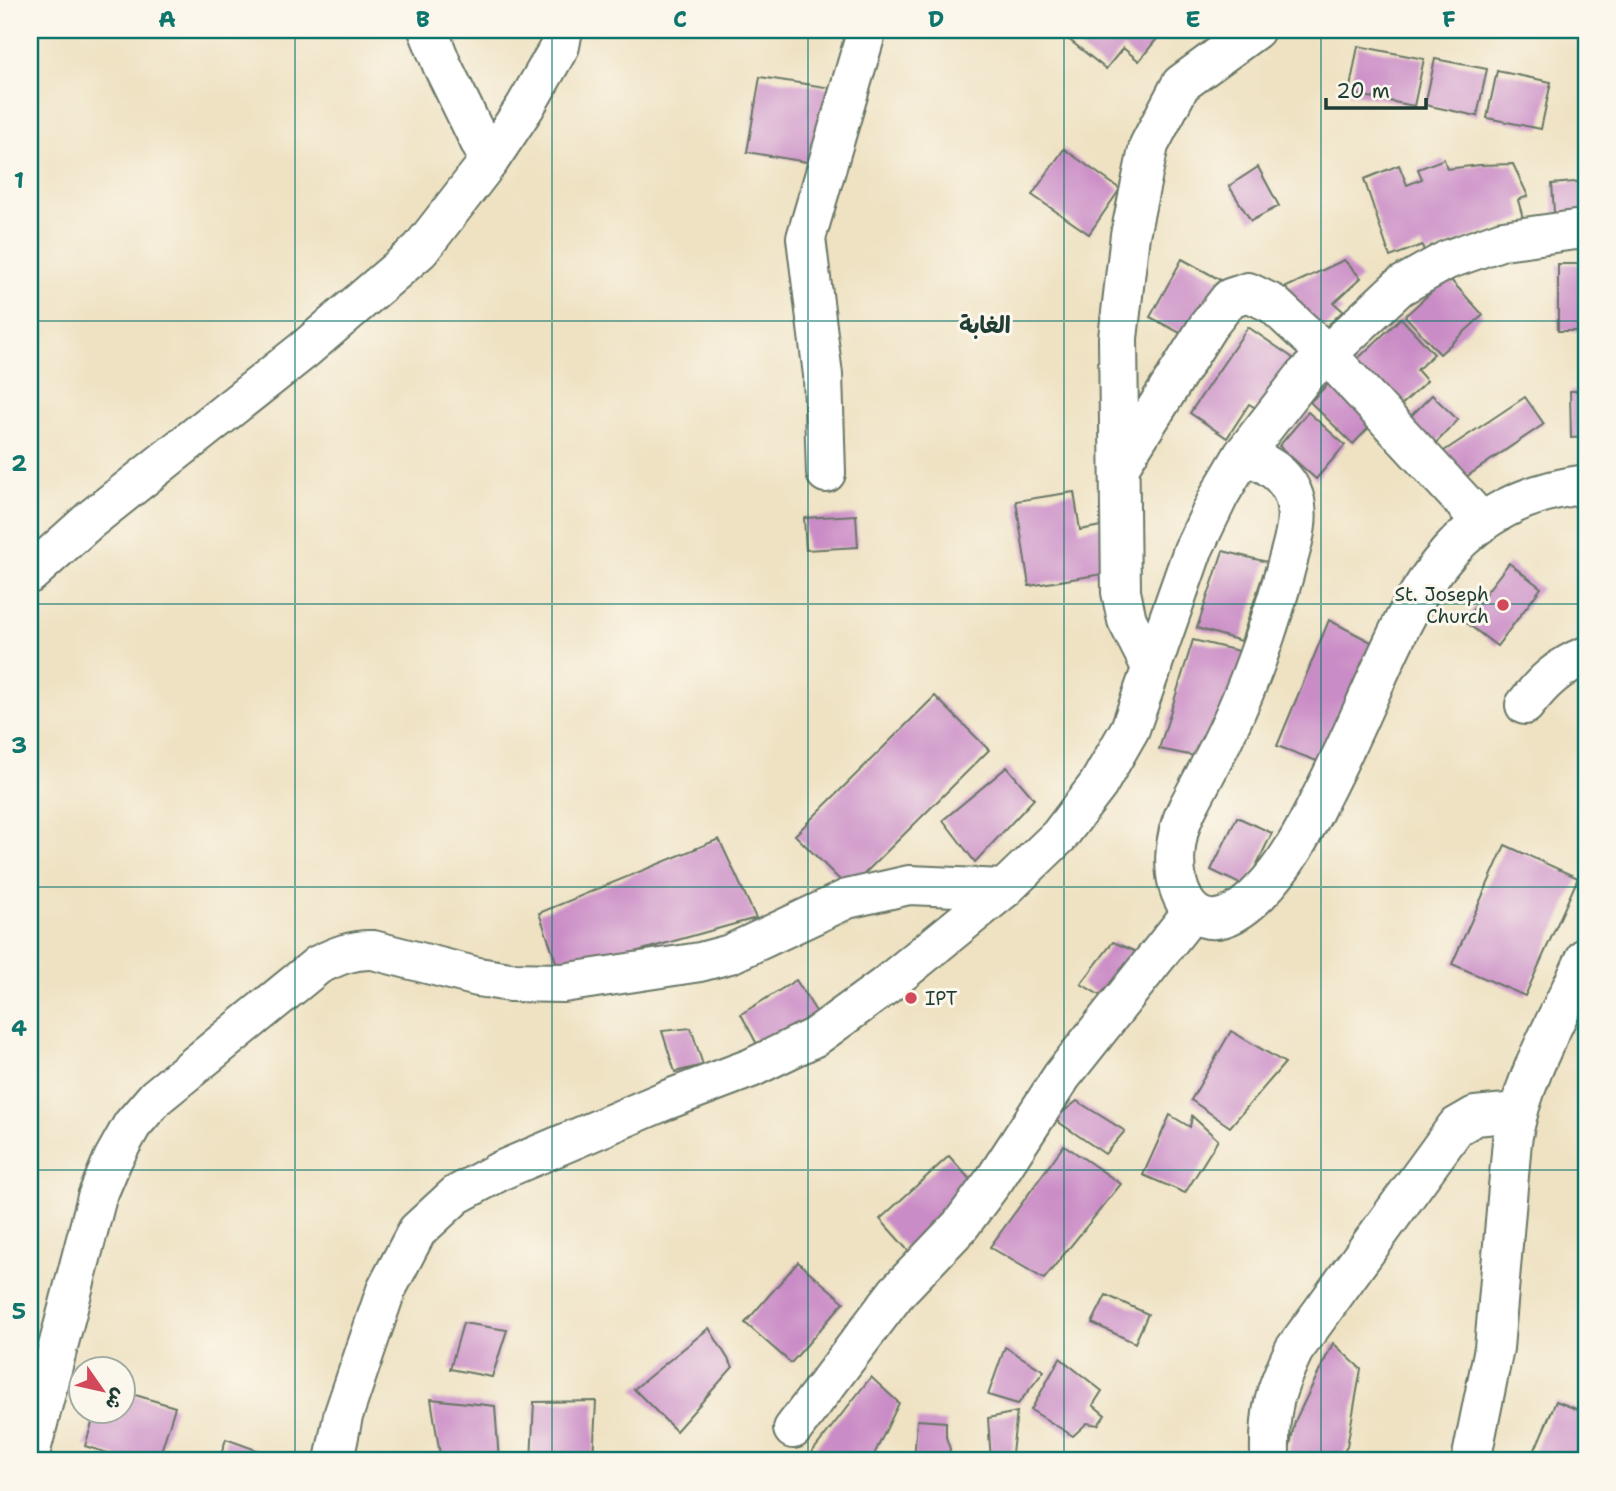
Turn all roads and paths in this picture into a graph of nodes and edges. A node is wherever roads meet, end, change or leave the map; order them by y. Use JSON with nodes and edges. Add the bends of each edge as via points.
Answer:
{"nodes":[{"id":1,"x":428,"y":30,"type":"edge"},
{"id":2,"x":563,"y":30,"type":"edge"},
{"id":3,"x":867,"y":30,"type":"edge"},
{"id":4,"x":1255,"y":30,"type":"edge"},
{"id":5,"x":489,"y":161,"type":"junction"},
{"id":6,"x":1586,"y":231,"type":"edge"},
{"id":7,"x":1327,"y":354,"type":"junction"},
{"id":8,"x":1243,"y":455,"type":"junction"},
{"id":9,"x":1120,"y":466,"type":"junction"},
{"id":10,"x":826,"y":473,"type":"dead end"},
{"id":11,"x":1586,"y":484,"type":"edge"},
{"id":12,"x":1482,"y":522,"type":"junction"},
{"id":13,"x":30,"y":574,"type":"edge"},
{"id":14,"x":1586,"y":656,"type":"edge"},
{"id":15,"x":1152,"y":669,"type":"junction"},
{"id":16,"x":1525,"y":705,"type":"dead end"},
{"id":17,"x":1004,"y":889,"type":"junction"},
{"id":18,"x":1192,"y":912,"type":"junction"},
{"id":19,"x":1586,"y":957,"type":"edge"},
{"id":20,"x":1517,"y":1112,"type":"junction"},
{"id":21,"x":793,"y":1429,"type":"dead end"},
{"id":22,"x":30,"y":1454,"type":"edge"},
{"id":23,"x":1270,"y":1456,"type":"dead end"},
{"id":24,"x":334,"y":1461,"type":"edge"},
{"id":25,"x":1471,"y":1461,"type":"edge"}],
"edges":[{"from":1,"to":5,"type":"street"},
{"from":2,"to":5,"type":"street","via":[[544,75]]},
{"from":3,"to":10,"type":"street","via":[[806,238],[823,375]]},
{"from":4,"to":9,"type":"street","via":[[1181,84],[1149,145],[1130,235],[1118,338]]},
{"from":5,"to":13,"type":"street","via":[[420,250],[304,351],[90,520]]},
{"from":6,"to":7,"type":"street","via":[[1503,240],[1447,260],[1399,287]]},
{"from":7,"to":8,"type":"street"},
{"from":7,"to":9,"type":"street","via":[[1259,295],[1248,292],[1230,298]]},
{"from":7,"to":12,"type":"street"},
{"from":8,"to":15,"type":"street","via":[[1193,550]]},
{"from":8,"to":18,"type":"street","via":[[1265,462],[1282,476],[1294,496],[1297,518],[1253,668],[1180,822],[1174,871],[1179,895]]},
{"from":9,"to":15,"type":"street","via":[[1121,592],[1127,620]]},
{"from":11,"to":12,"type":"street","via":[[1520,500]]},
{"from":12,"to":18,"type":"street","via":[[1449,551],[1422,586],[1335,770],[1282,867],[1240,911],[1222,919]]},
{"from":14,"to":16,"type":"street","via":[[1545,680]]},
{"from":15,"to":17,"type":"street","via":[[1130,729],[1098,785],[1059,836]]},
{"from":17,"to":22,"type":"street","via":[[909,885],[847,899],[730,954],[563,983],[478,977],[373,950],[340,954],[318,964],[156,1097],[132,1125],[97,1197]]},
{"from":17,"to":24,"type":"street","via":[[815,1037],[751,1068],[502,1170],[456,1195],[417,1231],[386,1290],[343,1416]]},
{"from":18,"to":21,"type":"street","via":[[1062,1076],[960,1226],[897,1292]]},
{"from":19,"to":20,"type":"street","via":[[1526,1083]]},
{"from":20,"to":23,"type":"street","via":[[1475,1116],[1456,1127],[1294,1350],[1278,1383],[1270,1419]]},
{"from":20,"to":25,"type":"street","via":[[1494,1348]]}]}
